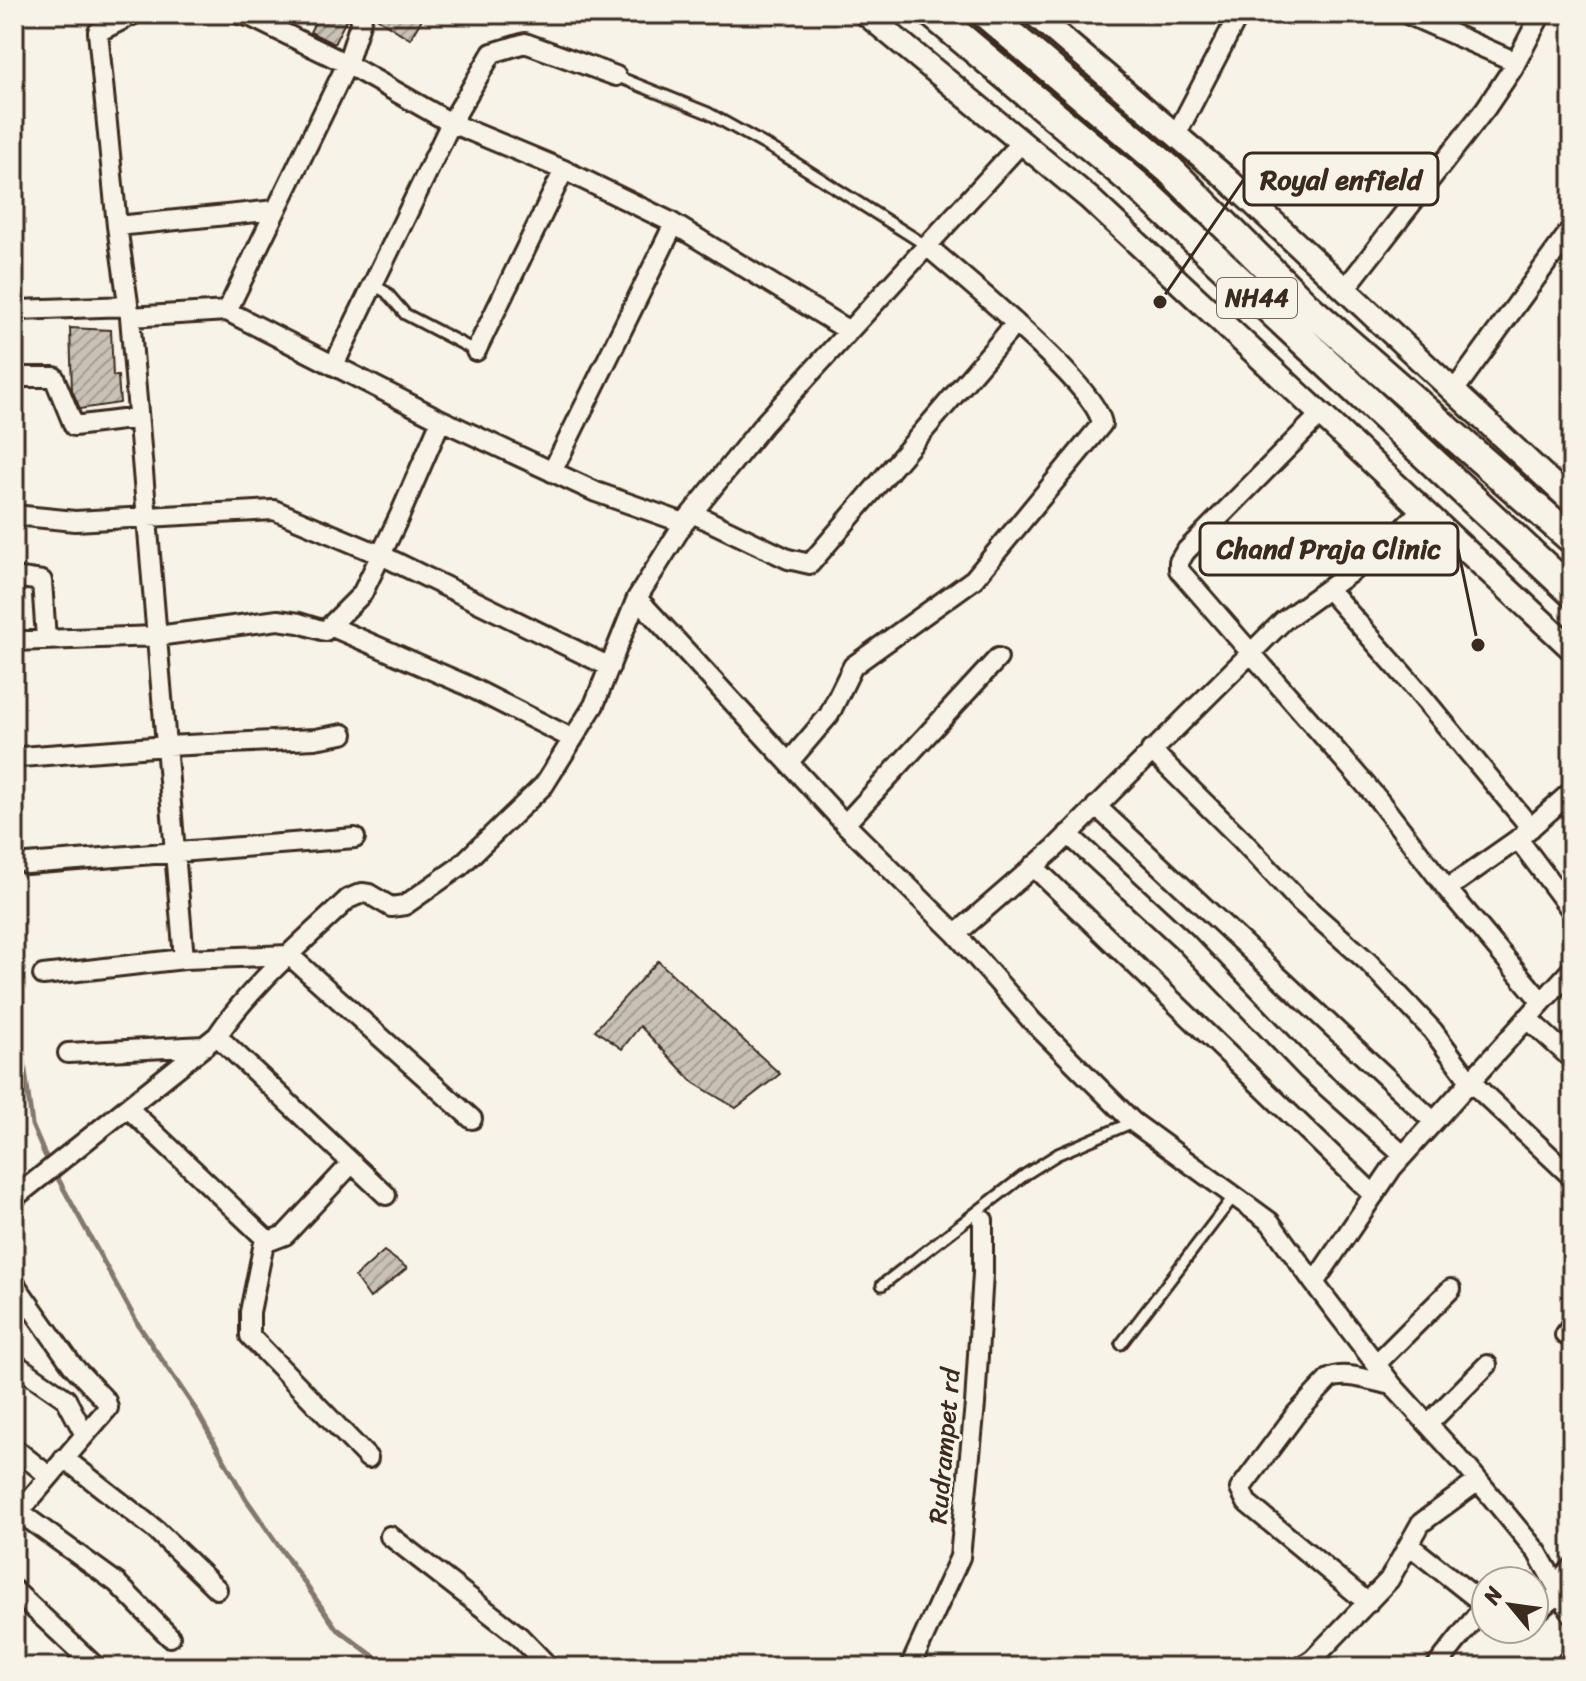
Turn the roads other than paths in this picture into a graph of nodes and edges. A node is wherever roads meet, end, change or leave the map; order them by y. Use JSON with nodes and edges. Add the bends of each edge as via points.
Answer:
{"nodes":[{"id":1,"x":239,"y":14,"type":"edge"},
{"id":2,"x":363,"y":14,"type":"edge"},
{"id":3,"x":866,"y":14,"type":"edge"},
{"id":4,"x":933,"y":14,"type":"edge"},
{"id":5,"x":986,"y":14,"type":"edge"},
{"id":6,"x":1239,"y":14,"type":"edge"},
{"id":7,"x":1407,"y":14,"type":"edge"},
{"id":8,"x":1541,"y":14,"type":"edge"},
{"id":9,"x":127,"y":16,"type":"edge"},
{"id":10,"x":1042,"y":17,"type":"edge"},
{"id":11,"x":1516,"y":62,"type":"junction"},
{"id":12,"x":347,"y":64,"type":"junction"},
{"id":13,"x":616,"y":76,"type":"joint"},
{"id":14,"x":451,"y":123,"type":"junction"},
{"id":15,"x":1176,"y":135,"type":"junction"},
{"id":16,"x":1022,"y":142,"type":"junction"},
{"id":17,"x":564,"y":170,"type":"junction"},
{"id":18,"x":276,"y":210,"type":"junction"},
{"id":19,"x":674,"y":224,"type":"junction"},
{"id":20,"x":117,"y":226,"type":"junction"},
{"id":21,"x":1572,"y":228,"type":"edge"},
{"id":22,"x":927,"y":246,"type":"junction"},
{"id":23,"x":373,"y":285,"type":"junction"},
{"id":24,"x":1345,"y":289,"type":"junction"},
{"id":25,"x":18,"y":310,"type":"dead end"},
{"id":26,"x":227,"y":311,"type":"junction"},
{"id":27,"x":129,"y":312,"type":"junction"},
{"id":28,"x":1015,"y":324,"type":"junction"},
{"id":29,"x":849,"y":331,"type":"junction"},
{"id":30,"x":476,"y":351,"type":"joint"},
{"id":31,"x":334,"y":365,"type":"junction"},
{"id":32,"x":14,"y":377,"type":"edge"},
{"id":33,"x":1454,"y":391,"type":"junction"},
{"id":34,"x":1320,"y":415,"type":"junction"},
{"id":35,"x":138,"y":418,"type":"junction"},
{"id":36,"x":441,"y":420,"type":"junction"},
{"id":37,"x":552,"y":472,"type":"junction"},
{"id":38,"x":1572,"y":502,"type":"edge"},
{"id":39,"x":1421,"y":510,"type":"junction"},
{"id":40,"x":14,"y":515,"type":"edge"},
{"id":41,"x":147,"y":516,"type":"junction"},
{"id":42,"x":688,"y":518,"type":"junction"},
{"id":43,"x":1572,"y":539,"type":"edge"},
{"id":44,"x":381,"y":555,"type":"junction"},
{"id":45,"x":14,"y":577,"type":"edge"},
{"id":46,"x":1328,"y":589,"type":"junction"},
{"id":47,"x":1572,"y":592,"type":"edge"},
{"id":48,"x":637,"y":598,"type":"junction"},
{"id":49,"x":330,"y":626,"type":"junction"},
{"id":50,"x":157,"y":636,"type":"junction"},
{"id":51,"x":46,"y":639,"type":"junction"},
{"id":52,"x":14,"y":641,"type":"edge"},
{"id":53,"x":1572,"y":649,"type":"edge"},
{"id":54,"x":1251,"y":652,"type":"junction"},
{"id":55,"x":998,"y":658,"type":"dead end"},
{"id":56,"x":610,"y":667,"type":"junction"},
{"id":57,"x":343,"y":734,"type":"dead end"},
{"id":58,"x":573,"y":739,"type":"junction"},
{"id":59,"x":167,"y":746,"type":"junction"},
{"id":60,"x":1151,"y":750,"type":"junction"},
{"id":61,"x":21,"y":757,"type":"dead end"},
{"id":62,"x":789,"y":762,"type":"junction"},
{"id":63,"x":1572,"y":791,"type":"edge"},
{"id":64,"x":1096,"y":806,"type":"junction"},
{"id":65,"x":845,"y":824,"type":"junction"},
{"id":66,"x":1524,"y":833,"type":"junction"},
{"id":67,"x":1068,"y":834,"type":"junction"},
{"id":68,"x":355,"y":838,"type":"dead end"},
{"id":69,"x":175,"y":854,"type":"junction"},
{"id":70,"x":27,"y":864,"type":"dead end"},
{"id":71,"x":1033,"y":866,"type":"junction"},
{"id":72,"x":1447,"y":889,"type":"junction"},
{"id":73,"x":1572,"y":911,"type":"edge"},
{"id":74,"x":956,"y":934,"type":"junction"},
{"id":75,"x":289,"y":955,"type":"junction"},
{"id":76,"x":184,"y":959,"type":"junction"},
{"id":77,"x":1572,"y":969,"type":"edge"},
{"id":78,"x":43,"y":975,"type":"dead end"},
{"id":79,"x":1542,"y":1002,"type":"junction"},
{"id":80,"x":1527,"y":1018,"type":"junction"},
{"id":81,"x":211,"y":1041,"type":"junction"},
{"id":82,"x":68,"y":1053,"type":"dead end"},
{"id":83,"x":1572,"y":1059,"type":"edge"},
{"id":84,"x":1470,"y":1081,"type":"junction"},
{"id":85,"x":128,"y":1108,"type":"junction"},
{"id":86,"x":472,"y":1119,"type":"dead end"},
{"id":87,"x":1433,"y":1121,"type":"junction"},
{"id":88,"x":1133,"y":1122,"type":"junction"},
{"id":89,"x":1403,"y":1155,"type":"junction"},
{"id":90,"x":352,"y":1163,"type":"junction"},
{"id":91,"x":1572,"y":1177,"type":"edge"},
{"id":92,"x":386,"y":1195,"type":"dead end"},
{"id":93,"x":1374,"y":1195,"type":"junction"},
{"id":94,"x":1234,"y":1196,"type":"junction"},
{"id":95,"x":14,"y":1198,"type":"edge"},
{"id":96,"x":983,"y":1220,"type":"dead end"},
{"id":97,"x":265,"y":1238,"type":"junction"},
{"id":98,"x":14,"y":1283,"type":"edge"},
{"id":99,"x":1314,"y":1283,"type":"junction"},
{"id":100,"x":882,"y":1285,"type":"dead end"},
{"id":101,"x":1451,"y":1289,"type":"dead end"},
{"id":102,"x":1121,"y":1344,"type":"dead end"},
{"id":103,"x":14,"y":1363,"type":"edge"},
{"id":104,"x":1376,"y":1364,"type":"junction"},
{"id":105,"x":1487,"y":1365,"type":"dead end"},
{"id":106,"x":1392,"y":1385,"type":"junction"},
{"id":107,"x":1428,"y":1424,"type":"junction"},
{"id":108,"x":85,"y":1435,"type":"junction"},
{"id":109,"x":14,"y":1448,"type":"edge"},
{"id":110,"x":64,"y":1458,"type":"junction"},
{"id":111,"x":368,"y":1458,"type":"dead end"},
{"id":112,"x":49,"y":1476,"type":"junction"},
{"id":113,"x":1478,"y":1481,"type":"junction"},
{"id":114,"x":17,"y":1515,"type":"edge"},
{"id":115,"x":390,"y":1536,"type":"dead end"},
{"id":116,"x":1409,"y":1545,"type":"junction"},
{"id":117,"x":1572,"y":1568,"type":"edge"},
{"id":118,"x":217,"y":1589,"type":"dead end"},
{"id":119,"x":1558,"y":1589,"type":"junction"},
{"id":120,"x":14,"y":1590,"type":"edge"},
{"id":121,"x":1470,"y":1594,"type":"edge"},
{"id":122,"x":1550,"y":1597,"type":"edge"},
{"id":123,"x":1368,"y":1603,"type":"junction"},
{"id":124,"x":1572,"y":1614,"type":"edge"},
{"id":125,"x":1470,"y":1625,"type":"edge"},
{"id":126,"x":170,"y":1637,"type":"dead end"},
{"id":127,"x":1572,"y":1655,"type":"edge"},
{"id":128,"x":1314,"y":1664,"type":"edge"},
{"id":129,"x":96,"y":1667,"type":"edge"},
{"id":130,"x":549,"y":1667,"type":"edge"},
{"id":131,"x":910,"y":1667,"type":"edge"},
{"id":132,"x":1436,"y":1667,"type":"edge"},
{"id":133,"x":1564,"y":1667,"type":"edge"}],
"edges":[{"from":1,"to":12,"type":"street"},
{"from":2,"to":12,"type":"street"},
{"from":3,"to":16,"type":"street"},
{"from":4,"to":47,"type":"highway","number":"NH44","via":[[1139,187]]},
{"from":5,"to":43,"type":"highway","number":"NH44","via":[[1169,169],[1305,305]]},
{"from":6,"to":15,"type":"street"},
{"from":7,"to":11,"type":"street"},
{"from":8,"to":11,"type":"street"},
{"from":9,"to":20,"type":"street","via":[[98,32]]},
{"from":10,"to":15,"type":"street"},
{"from":11,"to":24,"type":"street"},
{"from":12,"to":14,"type":"street"},
{"from":12,"to":18,"type":"street"},
{"from":13,"to":14,"type":"street","via":[[525,43],[492,53]]},
{"from":13,"to":22,"type":"lane","via":[[708,113],[763,143]]},
{"from":14,"to":17,"type":"street"},
{"from":14,"to":23,"type":"street"},
{"from":15,"to":24,"type":"street"},
{"from":16,"to":22,"type":"street"},
{"from":16,"to":34,"type":"street"},
{"from":17,"to":19,"type":"street"},
{"from":17,"to":30,"type":"street"},
{"from":18,"to":20,"type":"street"},
{"from":18,"to":26,"type":"street"},
{"from":19,"to":29,"type":"street"},
{"from":19,"to":37,"type":"street"},
{"from":20,"to":27,"type":"street"},
{"from":21,"to":33,"type":"street"},
{"from":22,"to":28,"type":"street"},
{"from":22,"to":29,"type":"street"},
{"from":23,"to":30,"type":"lane","via":[[405,314]]},
{"from":23,"to":31,"type":"street"},
{"from":24,"to":33,"type":"street"},
{"from":25,"to":27,"type":"street"},
{"from":26,"to":27,"type":"street"},
{"from":26,"to":31,"type":"street"},
{"from":27,"to":35,"type":"street"},
{"from":28,"to":42,"type":"street","via":[[810,564]]},
{"from":28,"to":62,"type":"street","via":[[1094,405],[1102,419],[1100,429],[974,579],[853,666],[829,715]]},
{"from":29,"to":42,"type":"street"},
{"from":31,"to":36,"type":"street"},
{"from":32,"to":35,"type":"street","via":[[54,377],[74,426]]},
{"from":33,"to":38,"type":"street"},
{"from":34,"to":39,"type":"street"},
{"from":34,"to":54,"type":"street","via":[[1179,562],[1181,574]]},
{"from":35,"to":41,"type":"street"},
{"from":36,"to":37,"type":"street"},
{"from":36,"to":44,"type":"street"},
{"from":37,"to":42,"type":"street","via":[[596,492]]},
{"from":39,"to":46,"type":"street","via":[[1386,547]]},
{"from":39,"to":53,"type":"street"},
{"from":40,"to":41,"type":"street","via":[[75,521]]},
{"from":41,"to":44,"type":"street","via":[[274,510]]},
{"from":41,"to":50,"type":"street"},
{"from":42,"to":48,"type":"street"},
{"from":44,"to":49,"type":"street","via":[[362,594]]},
{"from":44,"to":56,"type":"street"},
{"from":45,"to":51,"type":"street","via":[[42,581]]},
{"from":46,"to":54,"type":"street"},
{"from":46,"to":66,"type":"street","via":[[1425,699]]},
{"from":48,"to":56,"type":"street"},
{"from":48,"to":62,"type":"street"},
{"from":49,"to":50,"type":"street","via":[[325,631],[278,620]]},
{"from":49,"to":58,"type":"street","via":[[437,671]]},
{"from":50,"to":51,"type":"street"},
{"from":50,"to":59,"type":"street"},
{"from":51,"to":52,"type":"street"},
{"from":54,"to":60,"type":"street"},
{"from":54,"to":72,"type":"street","via":[[1377,798]]},
{"from":55,"to":65,"type":"street"},
{"from":56,"to":58,"type":"street"},
{"from":57,"to":59,"type":"street"},
{"from":58,"to":75,"type":"street","via":[[544,785],[459,867],[405,905],[391,907],[362,893],[348,899]]},
{"from":59,"to":61,"type":"street"},
{"from":59,"to":69,"type":"street"},
{"from":60,"to":64,"type":"street"},
{"from":60,"to":84,"type":"street","via":[[1297,899],[1368,962],[1433,1031]]},
{"from":62,"to":65,"type":"street"},
{"from":63,"to":66,"type":"street"},
{"from":64,"to":67,"type":"street"},
{"from":64,"to":87,"type":"street"},
{"from":65,"to":74,"type":"street"},
{"from":66,"to":72,"type":"street"},
{"from":66,"to":73,"type":"street"},
{"from":67,"to":71,"type":"street"},
{"from":67,"to":89,"type":"street","via":[[1184,941],[1307,1069]]},
{"from":68,"to":69,"type":"street"},
{"from":69,"to":70,"type":"street"},
{"from":69,"to":76,"type":"street"},
{"from":71,"to":74,"type":"street"},
{"from":71,"to":93,"type":"street"},
{"from":72,"to":79,"type":"street"},
{"from":74,"to":88,"type":"street","via":[[1032,1021]]},
{"from":75,"to":76,"type":"street"},
{"from":75,"to":81,"type":"street"},
{"from":75,"to":86,"type":"street"},
{"from":76,"to":78,"type":"street"},
{"from":77,"to":79,"type":"street"},
{"from":79,"to":80,"type":"street"},
{"from":80,"to":83,"type":"street"},
{"from":80,"to":84,"type":"street"},
{"from":81,"to":82,"type":"street"},
{"from":81,"to":85,"type":"street"},
{"from":81,"to":90,"type":"street"},
{"from":84,"to":87,"type":"street"},
{"from":84,"to":91,"type":"street"},
{"from":85,"to":95,"type":"street"},
{"from":85,"to":97,"type":"street"},
{"from":87,"to":89,"type":"street"},
{"from":88,"to":94,"type":"street"},
{"from":88,"to":100,"type":"lane","via":[[1058,1154],[1026,1174]]},
{"from":89,"to":93,"type":"street"},
{"from":90,"to":92,"type":"street"},
{"from":90,"to":97,"type":"street","via":[[285,1235]]},
{"from":93,"to":99,"type":"street"},
{"from":94,"to":99,"type":"street","via":[[1270,1222]]},
{"from":94,"to":102,"type":"lane"},
{"from":96,"to":131,"type":"street","name":"Rudrampet rd","via":[[976,1390],[960,1557]]},
{"from":97,"to":111,"type":"street","via":[[250,1336]]},
{"from":98,"to":108,"type":"street","via":[[64,1355],[106,1401],[107,1411]]},
{"from":99,"to":104,"type":"street"},
{"from":101,"to":104,"type":"street"},
{"from":103,"to":108,"type":"street","via":[[66,1399]]},
{"from":104,"to":106,"type":"street"},
{"from":105,"to":107,"type":"street"},
{"from":106,"to":107,"type":"street"},
{"from":106,"to":123,"type":"street","via":[[1344,1376],[1329,1379],[1240,1489],[1247,1503]]},
{"from":107,"to":113,"type":"street"},
{"from":108,"to":110,"type":"street"},
{"from":109,"to":112,"type":"street"},
{"from":110,"to":112,"type":"street"},
{"from":110,"to":118,"type":"street","via":[[156,1530]]},
{"from":112,"to":114,"type":"street"},
{"from":113,"to":116,"type":"street","via":[[1421,1523]]},
{"from":113,"to":119,"type":"street","via":[[1537,1552]]},
{"from":114,"to":126,"type":"street","via":[[117,1583]]},
{"from":115,"to":130,"type":"street","via":[[519,1636]]},
{"from":116,"to":121,"type":"street"},
{"from":116,"to":123,"type":"street"},
{"from":117,"to":119,"type":"street"},
{"from":119,"to":122,"type":"street"},
{"from":119,"to":124,"type":"street"},
{"from":120,"to":129,"type":"street"},
{"from":123,"to":128,"type":"street"},
{"from":125,"to":132,"type":"street"},
{"from":127,"to":133,"type":"street"}]}
